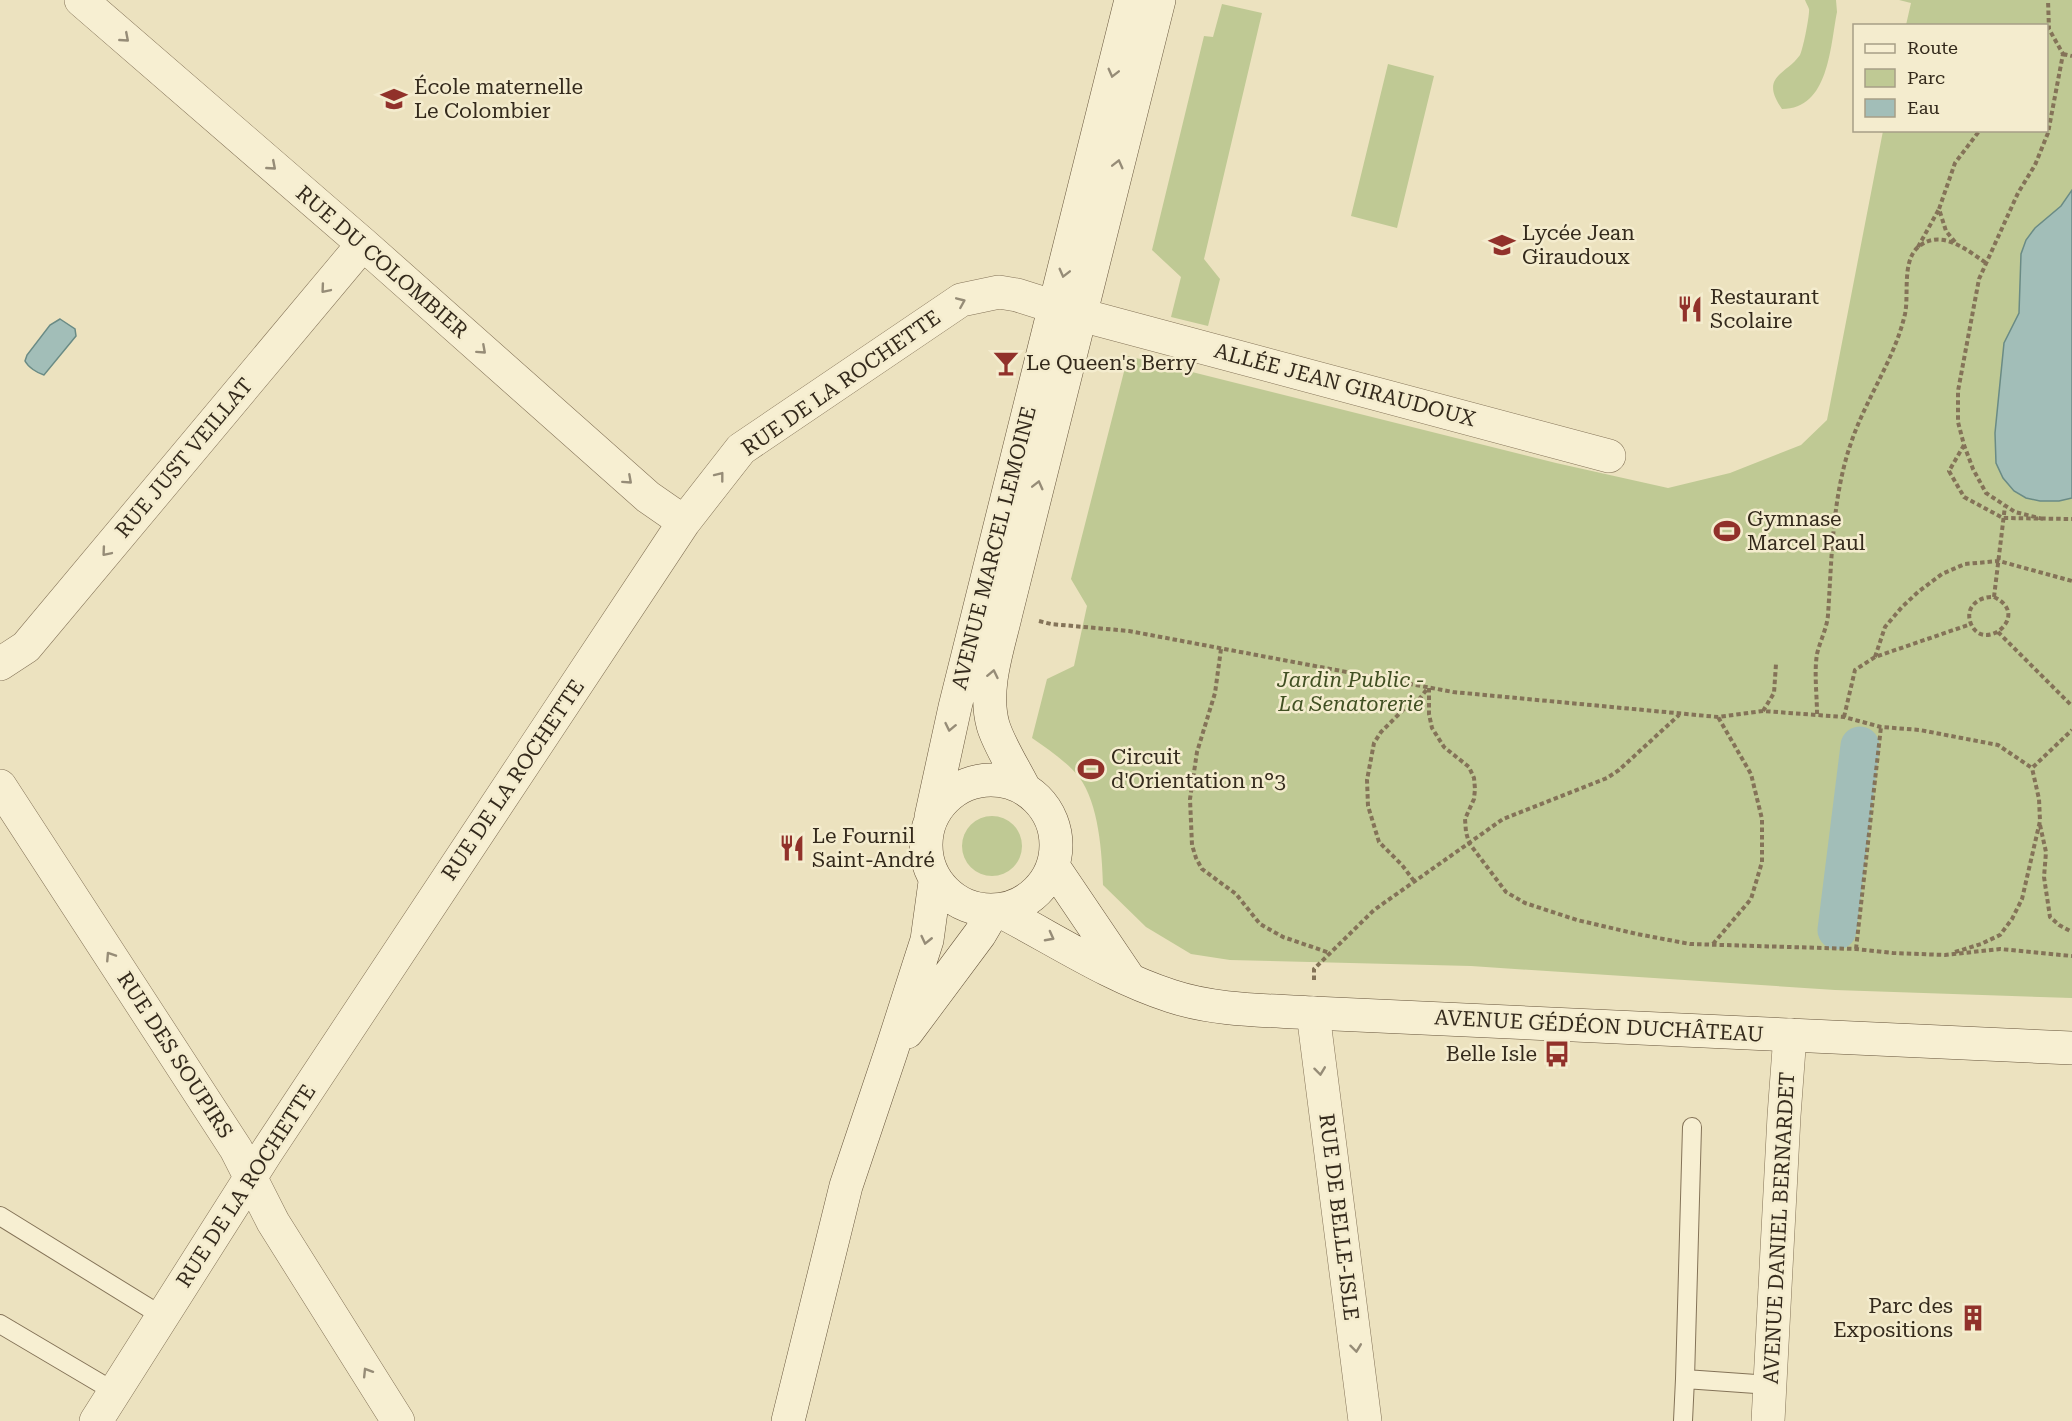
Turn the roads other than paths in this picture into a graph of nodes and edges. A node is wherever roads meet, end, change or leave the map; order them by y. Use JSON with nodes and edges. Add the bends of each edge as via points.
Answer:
{"nodes":[{"id":1,"x":81,"y":0,"type":"edge"},
{"id":2,"x":1131,"y":0,"type":"edge"},
{"id":3,"x":1159,"y":0,"type":"edge"},
{"id":4,"x":363,"y":244,"type":"junction"},
{"id":5,"x":1068,"y":311,"type":"junction"},
{"id":6,"x":1609,"y":456,"type":"dead end"},
{"id":7,"x":684,"y":522,"type":"junction"},
{"id":8,"x":0,"y":664,"type":"edge"},
{"id":9,"x":0,"y":786,"type":"edge"},
{"id":10,"x":1024,"y":788,"type":"junction"},
{"id":11,"x":931,"y":817,"type":"junction"},
{"id":12,"x":1053,"y":866,"type":"junction"},
{"id":13,"x":935,"y":882,"type":"junction"},
{"id":14,"x":996,"y":910,"type":"junction"},
{"id":15,"x":1130,"y":981,"type":"junction"},
{"id":16,"x":1312,"y":1013,"type":"junction"},
{"id":17,"x":1790,"y":1035,"type":"junction"},
{"id":18,"x":2072,"y":1048,"type":"edge"},
{"id":19,"x":891,"y":1052,"type":"junction"},
{"id":20,"x":1692,"y":1127,"type":"dead end"},
{"id":21,"x":250,"y":1176,"type":"junction"},
{"id":22,"x":0,"y":1216,"type":"edge"},
{"id":23,"x":162,"y":1316,"type":"junction"},
{"id":24,"x":0,"y":1324,"type":"edge"},
{"id":25,"x":1685,"y":1379,"type":"junction"},
{"id":26,"x":1770,"y":1385,"type":"junction"},
{"id":27,"x":115,"y":1392,"type":"junction"},
{"id":28,"x":96,"y":1421,"type":"edge"},
{"id":29,"x":398,"y":1421,"type":"edge"},
{"id":30,"x":788,"y":1421,"type":"edge"},
{"id":31,"x":1365,"y":1421,"type":"edge"},
{"id":32,"x":1683,"y":1421,"type":"edge"},
{"id":33,"x":1768,"y":1421,"type":"edge"}],
"edges":[{"from":1,"to":4,"type":"street","name":"RUE DU COLOMBIER","one_way":true},
{"from":2,"to":5,"type":"street","name":"AVENUE MARCEL LEMOINE","one_way":true},
{"from":5,"to":3,"type":"street","name":"AVENUE MARCEL LEMOINE","one_way":true},
{"from":4,"to":7,"type":"street","name":"RUE DU COLOMBIER","one_way":true,"via":[[648,497]]},
{"from":4,"to":8,"type":"street","name":"RUE JUST VEILLAT","one_way":true,"via":[[26,647]]},
{"from":5,"to":6,"type":"street","name":"ALLÉE JEAN GIRAUDOUX"},
{"from":7,"to":5,"type":"street","name":"RUE DE LA ROCHETTE","one_way":true,"via":[[741,449],[961,300],[999,292]]},
{"from":10,"to":5,"type":"street","name":"AVENUE MARCEL LEMOINE","one_way":true,"via":[[993,726],[990,684]]},
{"from":5,"to":11,"type":"street","name":"AVENUE MARCEL LEMOINE","one_way":true,"via":[[955,707]]},
{"from":7,"to":21,"type":"street","name":"RUE DE LA ROCHETTE"},
{"from":21,"to":9,"type":"street","name":"RUE DES SOUPIRS","one_way":true},
{"from":10,"to":11,"type":"street","via":[[1004,780],[982,780],[961,786],[944,799]]},
{"from":10,"to":12,"type":"street","via":[[1049,814],[1055,831]]},
{"from":11,"to":13,"type":"street","via":[[926,853]]},
{"from":12,"to":14,"type":"street","via":[[1031,897],[1016,906]]},
{"from":12,"to":15,"type":"street"},
{"from":13,"to":14,"type":"street","via":[[965,905]]},
{"from":13,"to":19,"type":"street","one_way":true,"via":[[927,940]]},
{"from":14,"to":15,"type":"street","name":"AVENUE GÉDÉON DUCHÂTEAU","one_way":true},
{"from":14,"to":19,"type":"street"},
{"from":15,"to":16,"type":"street","name":"AVENUE GÉDÉON DUCHÂTEAU","via":[[1172,997],[1215,1006]]},
{"from":16,"to":17,"type":"street","name":"AVENUE GÉDÉON DUCHÂTEAU"},
{"from":16,"to":31,"type":"street","name":"RUE DE BELLE-ISLE","one_way":true},
{"from":17,"to":18,"type":"street","name":"AVENUE GÉDÉON DUCHÂTEAU"},
{"from":17,"to":26,"type":"street","name":"AVENUE DANIEL BERNARDET"},
{"from":19,"to":30,"type":"street","via":[[846,1186]]},
{"from":20,"to":25,"type":"lane"},
{"from":21,"to":23,"type":"street","name":"RUE DE LA ROCHETTE"},
{"from":29,"to":21,"type":"street","name":"RUE DES SOUPIRS","one_way":true,"via":[[273,1222]]},
{"from":22,"to":23,"type":"lane"},
{"from":23,"to":27,"type":"street","name":"RUE DE LA ROCHETTE"},
{"from":24,"to":27,"type":"lane"},
{"from":25,"to":26,"type":"lane"},
{"from":25,"to":32,"type":"lane"},
{"from":26,"to":33,"type":"street","name":"AVENUE DANIEL BERNARDET"},
{"from":27,"to":28,"type":"street","name":"RUE DE LA ROCHETTE"}]}
